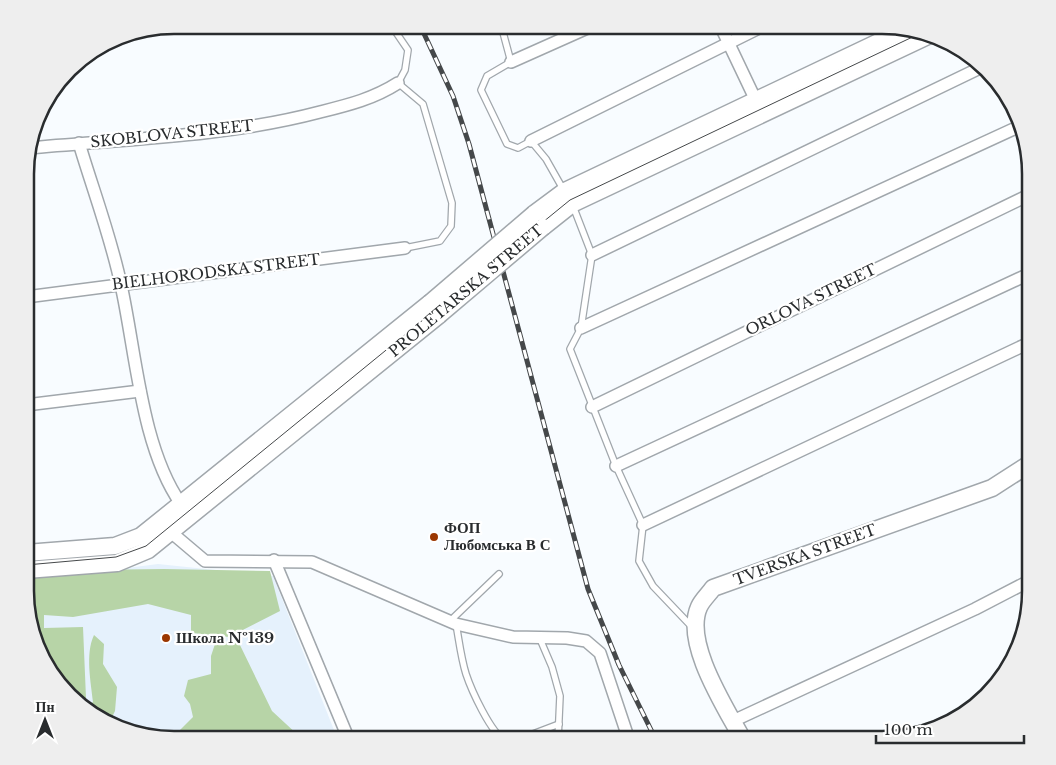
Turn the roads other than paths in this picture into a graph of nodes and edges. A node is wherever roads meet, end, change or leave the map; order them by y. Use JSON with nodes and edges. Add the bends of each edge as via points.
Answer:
{"nodes":[{"id":1,"x":397,"y":34,"type":"edge"},
{"id":2,"x":503,"y":34,"type":"edge"},
{"id":3,"x":574,"y":34,"type":"edge"},
{"id":4,"x":724,"y":34,"type":"edge"},
{"id":5,"x":747,"y":34,"type":"edge"},
{"id":6,"x":894,"y":34,"type":"edge"},
{"id":7,"x":920,"y":39,"type":"edge"},
{"id":8,"x":729,"y":43,"type":"junction"},
{"id":9,"x":511,"y":62,"type":"junction"},
{"id":10,"x":976,"y":70,"type":"edge"},
{"id":11,"x":398,"y":83,"type":"junction"},
{"id":12,"x":760,"y":107,"type":"junction"},
{"id":13,"x":1015,"y":128,"type":"edge"},
{"id":14,"x":531,"y":141,"type":"junction"},
{"id":15,"x":80,"y":143,"type":"junction"},
{"id":16,"x":37,"y":147,"type":"edge"},
{"id":17,"x":568,"y":198,"type":"junction"},
{"id":18,"x":1022,"y":198,"type":"edge"},
{"id":19,"x":405,"y":248,"type":"joint"},
{"id":20,"x":592,"y":255,"type":"junction"},
{"id":21,"x":1022,"y":277,"type":"edge"},
{"id":22,"x":121,"y":284,"type":"junction"},
{"id":23,"x":34,"y":296,"type":"edge"},
{"id":24,"x":434,"y":309,"type":"junction"},
{"id":25,"x":581,"y":328,"type":"junction"},
{"id":26,"x":1022,"y":346,"type":"edge"},
{"id":27,"x":140,"y":392,"type":"junction"},
{"id":28,"x":34,"y":404,"type":"edge"},
{"id":29,"x":592,"y":407,"type":"junction"},
{"id":30,"x":616,"y":466,"type":"junction"},
{"id":31,"x":1022,"y":469,"type":"edge"},
{"id":32,"x":181,"y":504,"type":"junction"},
{"id":33,"x":643,"y":525,"type":"junction"},
{"id":34,"x":165,"y":527,"type":"junction"},
{"id":35,"x":34,"y":552,"type":"edge"},
{"id":36,"x":274,"y":560,"type":"junction"},
{"id":37,"x":34,"y":569,"type":"edge"},
{"id":38,"x":499,"y":574,"type":"dead end"},
{"id":39,"x":1022,"y":585,"type":"edge"},
{"id":40,"x":453,"y":622,"type":"junction"},
{"id":41,"x":696,"y":631,"type":"junction"},
{"id":42,"x":540,"y":639,"type":"junction"},
{"id":43,"x":733,"y":721,"type":"junction"},
{"id":44,"x":559,"y":724,"type":"junction"},
{"id":45,"x":345,"y":731,"type":"edge"},
{"id":46,"x":495,"y":731,"type":"edge"},
{"id":47,"x":541,"y":731,"type":"edge"},
{"id":48,"x":559,"y":731,"type":"edge"},
{"id":49,"x":626,"y":731,"type":"edge"},
{"id":50,"x":738,"y":731,"type":"edge"}],
"edges":[{"from":1,"to":11,"type":"lane","via":[[408,50],[405,70]]},
{"from":2,"to":9,"type":"lane"},
{"from":3,"to":9,"type":"street"},
{"from":4,"to":8,"type":"street"},
{"from":5,"to":8,"type":"street"},
{"from":6,"to":12,"type":"main road","name":"PROLETARSKA STREET"},
{"from":7,"to":12,"type":"main road","name":"PROLETARSKA STREET"},
{"from":8,"to":12,"type":"street"},
{"from":8,"to":14,"type":"street"},
{"from":9,"to":14,"type":"lane","via":[[487,76],[482,90],[507,144],[518,148]]},
{"from":10,"to":20,"type":"street"},
{"from":11,"to":15,"type":"street","name":"SKOBLOVA STREET","via":[[367,100],[232,131]]},
{"from":11,"to":19,"type":"lane","via":[[423,104],[452,203],[451,226],[440,240]]},
{"from":12,"to":17,"type":"main road","name":"PROLETARSKA STREET"},
{"from":13,"to":25,"type":"street"},
{"from":14,"to":17,"type":"lane","via":[[546,159]]},
{"from":15,"to":16,"type":"street","name":"SKOBLOVA STREET"},
{"from":15,"to":22,"type":"street"},
{"from":17,"to":20,"type":"lane"},
{"from":17,"to":24,"type":"main road","name":"PROLETARSKA STREET","bridge":true},
{"from":18,"to":29,"type":"street","name":"ORLOVA STREET"},
{"from":19,"to":22,"type":"street","name":"BIELHORODSKA STREET"},
{"from":20,"to":25,"type":"lane"},
{"from":21,"to":30,"type":"street"},
{"from":22,"to":23,"type":"street","name":"BIELHORODSKA STREET"},
{"from":22,"to":27,"type":"street"},
{"from":24,"to":32,"type":"main road","name":"PROLETARSKA STREET"},
{"from":24,"to":34,"type":"main road","name":"PROLETARSKA STREET"},
{"from":25,"to":29,"type":"lane","via":[[570,349]]},
{"from":26,"to":33,"type":"street"},
{"from":27,"to":28,"type":"street"},
{"from":27,"to":32,"type":"street","via":[[154,443],[172,492]]},
{"from":29,"to":30,"type":"lane"},
{"from":30,"to":33,"type":"lane"},
{"from":31,"to":41,"type":"main road","name":"TVERSKA STREET","via":[[992,488],[713,588],[699,607]]},
{"from":32,"to":34,"type":"main road","name":"PROLETARSKA STREET"},
{"from":33,"to":41,"type":"lane","via":[[639,562],[653,586]]},
{"from":34,"to":35,"type":"main road","name":"PROLETARSKA STREET","via":[[115,546]]},
{"from":34,"to":36,"type":"street","via":[[205,561]]},
{"from":34,"to":37,"type":"main road","name":"PROLETARSKA STREET","via":[[148,550],[117,563]]},
{"from":36,"to":40,"type":"street","via":[[312,562]]},
{"from":36,"to":45,"type":"street"},
{"from":38,"to":40,"type":"lane"},
{"from":39,"to":43,"type":"street"},
{"from":40,"to":42,"type":"street","via":[[513,637]]},
{"from":40,"to":46,"type":"lane","via":[[466,674]]},
{"from":41,"to":43,"type":"main road","name":"TVERSKA STREET","via":[[702,660]]},
{"from":42,"to":44,"type":"lane","via":[[560,696]]},
{"from":42,"to":49,"type":"street","via":[[586,641],[600,653]]},
{"from":43,"to":50,"type":"main road","name":"TVERSKA STREET"},
{"from":44,"to":47,"type":"lane"},
{"from":44,"to":48,"type":"lane"}]}
